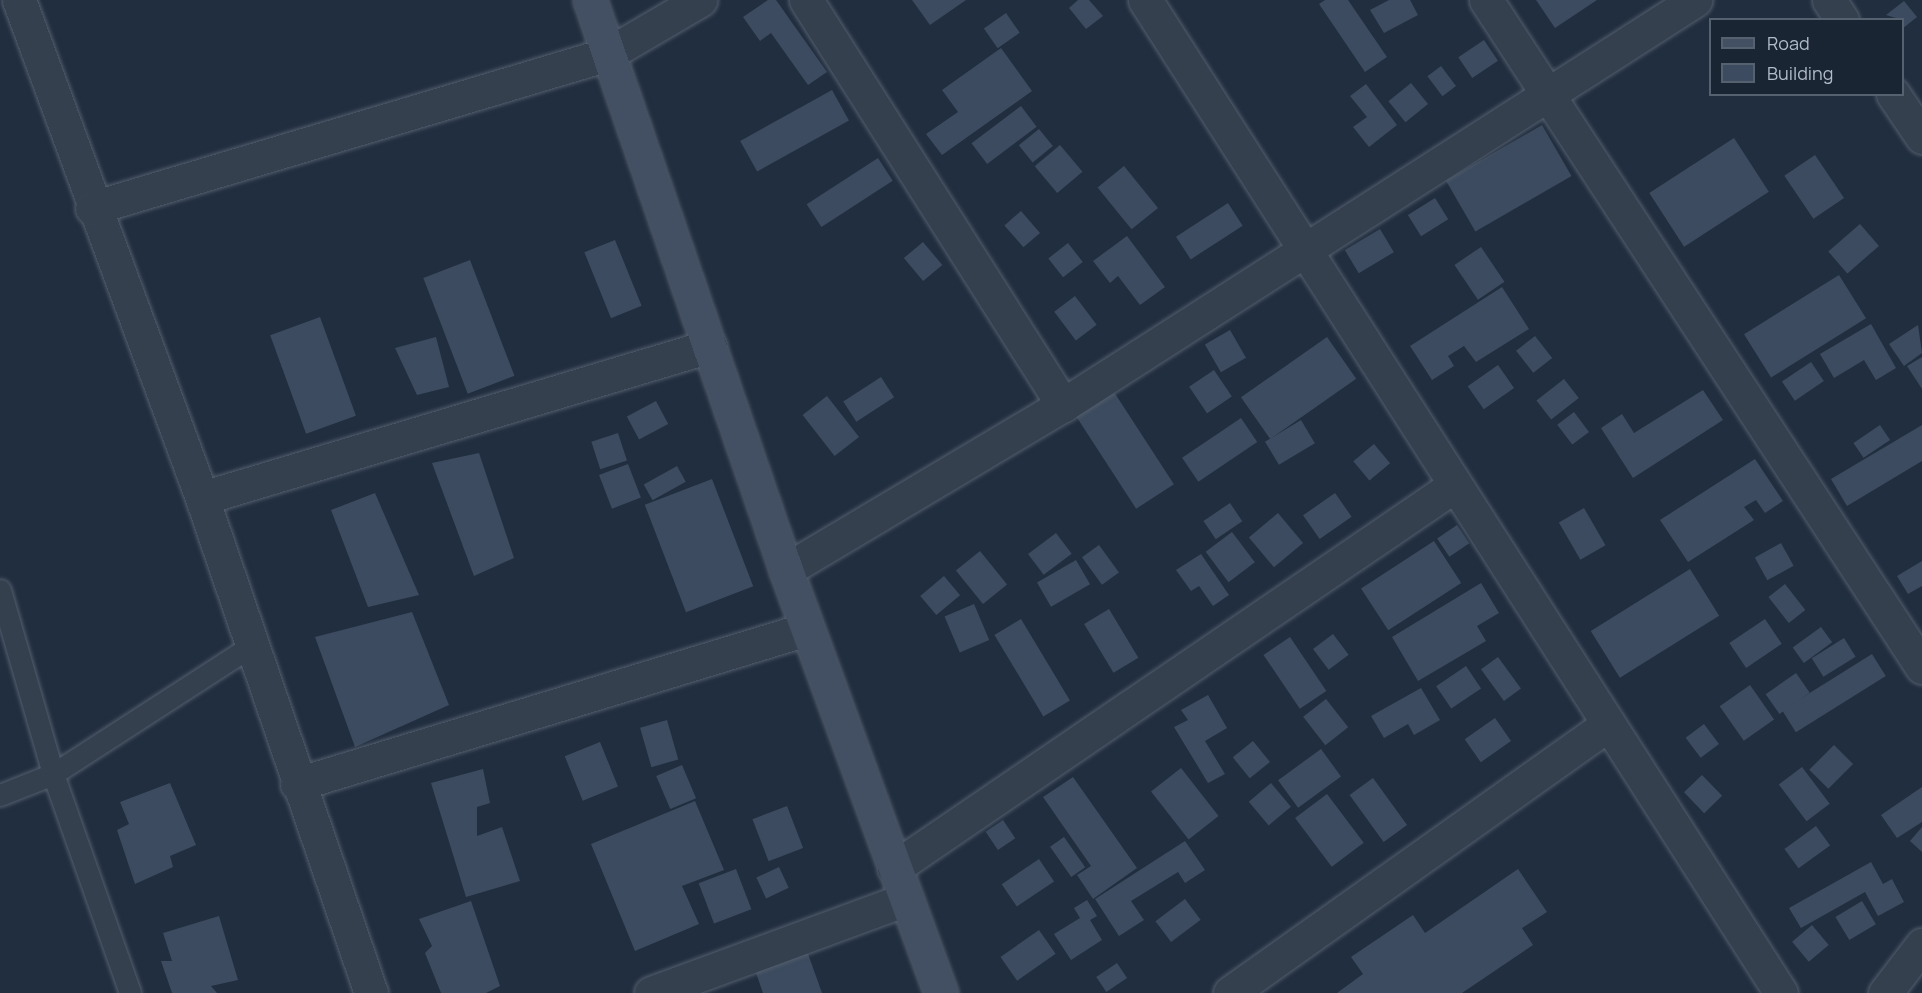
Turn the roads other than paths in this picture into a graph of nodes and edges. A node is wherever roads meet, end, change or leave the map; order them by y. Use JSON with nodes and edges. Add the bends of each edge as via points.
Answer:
{"nodes":[{"id":1,"x":19,"y":0,"type":"edge"},
{"id":2,"x":590,"y":0,"type":"edge"},
{"id":3,"x":700,"y":0,"type":"edge"},
{"id":4,"x":806,"y":0,"type":"edge"},
{"id":5,"x":1145,"y":0,"type":"edge"},
{"id":6,"x":1486,"y":0,"type":"edge"},
{"id":7,"x":1695,"y":0,"type":"edge"},
{"id":8,"x":1829,"y":0,"type":"edge"},
{"id":9,"x":1841,"y":18,"type":"edge"},
{"id":10,"x":608,"y":54,"type":"junction"},
{"id":11,"x":1545,"y":95,"type":"junction"},
{"id":12,"x":1894,"y":96,"type":"edge"},
{"id":13,"x":1922,"y":137,"type":"edge"},
{"id":14,"x":92,"y":208,"type":"junction"},
{"id":15,"x":1304,"y":246,"type":"junction"},
{"id":16,"x":710,"y":345,"type":"junction"},
{"id":17,"x":1063,"y":405,"type":"junction"},
{"id":18,"x":1455,"y":485,"type":"junction"},
{"id":19,"x":202,"y":498,"type":"junction"},
{"id":20,"x":786,"y":570,"type":"junction"},
{"id":21,"x":0,"y":590,"type":"edge"},
{"id":22,"x":807,"y":628,"type":"junction"},
{"id":23,"x":249,"y":647,"type":"junction"},
{"id":24,"x":1922,"y":667,"type":"edge"},
{"id":25,"x":1608,"y":724,"type":"junction"},
{"id":26,"x":53,"y":774,"type":"junction"},
{"id":27,"x":297,"y":784,"type":"junction"},
{"id":28,"x":0,"y":795,"type":"edge"},
{"id":29,"x":894,"y":868,"type":"junction"},
{"id":30,"x":906,"y":899,"type":"junction"},
{"id":31,"x":1922,"y":945,"type":"edge"},
{"id":32,"x":130,"y":993,"type":"edge"},
{"id":33,"x":371,"y":993,"type":"edge"},
{"id":34,"x":651,"y":993,"type":"edge"},
{"id":35,"x":941,"y":993,"type":"edge"},
{"id":36,"x":1230,"y":993,"type":"edge"},
{"id":37,"x":1781,"y":993,"type":"edge"},
{"id":38,"x":1885,"y":993,"type":"edge"}],
"edges":[{"from":1,"to":14,"type":"street"},
{"from":2,"to":10,"type":"street"},
{"from":3,"to":10,"type":"street"},
{"from":4,"to":17,"type":"street"},
{"from":5,"to":15,"type":"street"},
{"from":6,"to":11,"type":"street"},
{"from":7,"to":11,"type":"street"},
{"from":8,"to":9,"type":"street"},
{"from":10,"to":14,"type":"street"},
{"from":10,"to":16,"type":"street"},
{"from":11,"to":15,"type":"street"},
{"from":11,"to":24,"type":"street"},
{"from":12,"to":13,"type":"street"},
{"from":14,"to":19,"type":"street"},
{"from":15,"to":17,"type":"street"},
{"from":15,"to":18,"type":"street"},
{"from":16,"to":19,"type":"street"},
{"from":16,"to":20,"type":"street"},
{"from":17,"to":20,"type":"street"},
{"from":18,"to":25,"type":"street"},
{"from":18,"to":29,"type":"street"},
{"from":19,"to":23,"type":"street"},
{"from":20,"to":22,"type":"street"},
{"from":21,"to":26,"type":"lane"},
{"from":22,"to":27,"type":"street"},
{"from":22,"to":29,"type":"street"},
{"from":23,"to":26,"type":"lane"},
{"from":23,"to":27,"type":"street"},
{"from":25,"to":36,"type":"street"},
{"from":25,"to":37,"type":"street"},
{"from":26,"to":28,"type":"lane"},
{"from":26,"to":32,"type":"lane"},
{"from":27,"to":33,"type":"street"},
{"from":29,"to":30,"type":"street"},
{"from":30,"to":34,"type":"street"},
{"from":30,"to":35,"type":"street"},
{"from":31,"to":38,"type":"street"}]}
